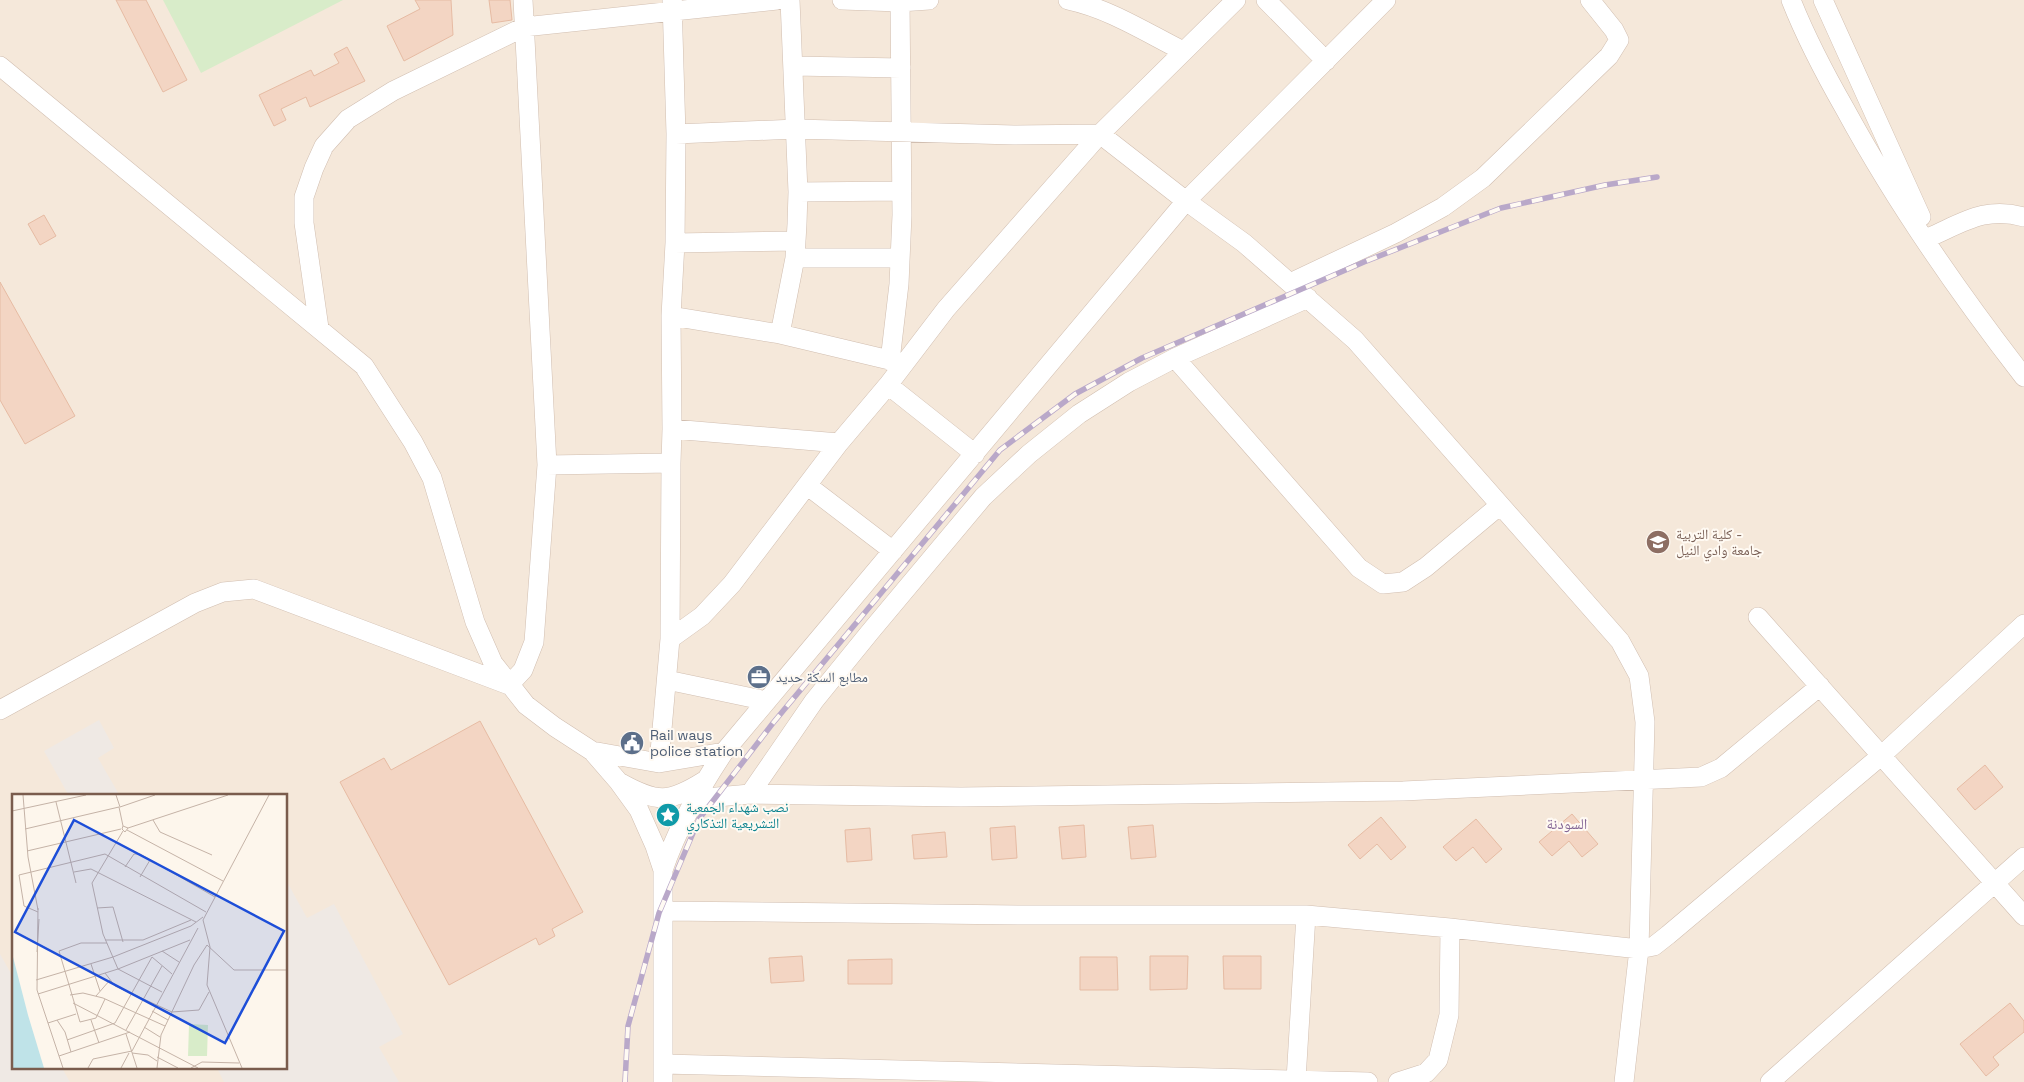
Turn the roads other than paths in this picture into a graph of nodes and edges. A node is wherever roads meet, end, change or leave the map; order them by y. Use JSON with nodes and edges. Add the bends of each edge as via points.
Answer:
{"nodes":[{"id":1,"x":523,"y":0,"type":"edge"},
{"id":2,"x":777,"y":0,"type":"edge"},
{"id":3,"x":790,"y":0,"type":"edge"},
{"id":4,"x":842,"y":0,"type":"edge"},
{"id":5,"x":929,"y":0,"type":"edge"},
{"id":6,"x":1068,"y":0,"type":"edge"},
{"id":7,"x":1236,"y":0,"type":"edge"},
{"id":8,"x":1266,"y":0,"type":"edge"},
{"id":9,"x":1386,"y":0,"type":"edge"},
{"id":10,"x":1590,"y":0,"type":"edge"},
{"id":11,"x":1791,"y":0,"type":"edge"},
{"id":12,"x":1823,"y":0,"type":"edge"},
{"id":13,"x":900,"y":1,"type":"edge"},
{"id":14,"x":672,"y":6,"type":"edge"},
{"id":15,"x":1118,"y":8,"type":"edge"},
{"id":16,"x":524,"y":27,"type":"junction"},
{"id":17,"x":1183,"y":51,"type":"junction"},
{"id":18,"x":1326,"y":61,"type":"junction"},
{"id":19,"x":0,"y":66,"type":"edge"},
{"id":20,"x":794,"y":66,"type":"junction"},
{"id":21,"x":901,"y":68,"type":"junction"},
{"id":22,"x":796,"y":129,"type":"junction"},
{"id":23,"x":902,"y":131,"type":"junction"},
{"id":24,"x":676,"y":134,"type":"junction"},
{"id":25,"x":1100,"y":134,"type":"junction"},
{"id":26,"x":902,"y":190,"type":"junction"},
{"id":27,"x":798,"y":192,"type":"junction"},
{"id":28,"x":1186,"y":201,"type":"junction"},
{"id":29,"x":2024,"y":217,"type":"edge"},
{"id":30,"x":1930,"y":237,"type":"junction"},
{"id":31,"x":675,"y":243,"type":"junction"},
{"id":32,"x":796,"y":250,"type":"junction"},
{"id":33,"x":900,"y":258,"type":"junction"},
{"id":34,"x":1944,"y":268,"type":"junction"},
{"id":35,"x":1290,"y":283,"type":"junction"},
{"id":36,"x":1308,"y":298,"type":"junction"},
{"id":37,"x":671,"y":316,"type":"junction"},
{"id":38,"x":319,"y":328,"type":"junction"},
{"id":39,"x":780,"y":334,"type":"junction"},
{"id":40,"x":1175,"y":358,"type":"junction"},
{"id":41,"x":897,"y":362,"type":"junction"},
{"id":42,"x":2024,"y":377,"type":"edge"},
{"id":43,"x":888,"y":385,"type":"junction"},
{"id":44,"x":672,"y":429,"type":"junction"},
{"id":45,"x":839,"y":443,"type":"junction"},
{"id":46,"x":975,"y":454,"type":"junction"},
{"id":47,"x":670,"y":463,"type":"junction"},
{"id":48,"x":547,"y":465,"type":"junction"},
{"id":49,"x":808,"y":486,"type":"junction"},
{"id":50,"x":1499,"y":506,"type":"junction"},
{"id":51,"x":892,"y":551,"type":"junction"},
{"id":52,"x":1758,"y":617,"type":"dead end"},
{"id":53,"x":2024,"y":624,"type":"edge"},
{"id":54,"x":670,"y":638,"type":"junction"},
{"id":55,"x":667,"y":680,"type":"junction"},
{"id":56,"x":509,"y":685,"type":"junction"},
{"id":57,"x":1820,"y":686,"type":"junction"},
{"id":58,"x":767,"y":702,"type":"junction"},
{"id":59,"x":0,"y":710,"type":"edge"},
{"id":60,"x":592,"y":751,"type":"junction"},
{"id":61,"x":724,"y":752,"type":"junction"},
{"id":62,"x":1882,"y":755,"type":"junction"},
{"id":63,"x":659,"y":763,"type":"junction"},
{"id":64,"x":706,"y":779,"type":"junction"},
{"id":65,"x":1642,"y":780,"type":"junction"},
{"id":66,"x":618,"y":782,"type":"junction"},
{"id":67,"x":750,"y":794,"type":"junction"},
{"id":68,"x":695,"y":799,"type":"junction"},
{"id":69,"x":2024,"y":857,"type":"edge"},
{"id":70,"x":663,"y":870,"type":"junction"},
{"id":71,"x":1994,"y":883,"type":"junction"},
{"id":72,"x":663,"y":911,"type":"junction"},
{"id":73,"x":1306,"y":915,"type":"junction"},
{"id":74,"x":2024,"y":916,"type":"edge"},
{"id":75,"x":1450,"y":928,"type":"junction"},
{"id":76,"x":1639,"y":949,"type":"junction"},
{"id":77,"x":663,"y":1073,"type":"edge"},
{"id":78,"x":1296,"y":1080,"type":"junction"},
{"id":79,"x":1368,"y":1082,"type":"edge"},
{"id":80,"x":1398,"y":1082,"type":"edge"},
{"id":81,"x":1624,"y":1082,"type":"edge"},
{"id":82,"x":1770,"y":1082,"type":"edge"}],
"edges":[{"from":1,"to":16,"type":"street"},
{"from":2,"to":14,"type":"street"},
{"from":3,"to":20,"type":"street"},
{"from":4,"to":13,"type":"street"},
{"from":5,"to":13,"type":"street"},
{"from":6,"to":15,"type":"street"},
{"from":7,"to":17,"type":"street"},
{"from":8,"to":18,"type":"street"},
{"from":9,"to":18,"type":"street"},
{"from":10,"to":35,"type":"street","via":[[1619,40],[1609,56],[1483,178],[1443,207],[1396,233]]},
{"from":11,"to":34,"type":"street","via":[[1828,78],[1877,166]]},
{"from":12,"to":30,"type":"street"},
{"from":13,"to":21,"type":"street"},
{"from":14,"to":16,"type":"street"},
{"from":14,"to":24,"type":"street"},
{"from":15,"to":17,"type":"street"},
{"from":16,"to":38,"type":"street","via":[[368,105],[348,118],[324,146],[304,197],[304,224]]},
{"from":16,"to":48,"type":"street"},
{"from":17,"to":25,"type":"street"},
{"from":18,"to":28,"type":"street"},
{"from":19,"to":38,"type":"street"},
{"from":20,"to":21,"type":"street"},
{"from":20,"to":22,"type":"street"},
{"from":21,"to":23,"type":"street"},
{"from":22,"to":23,"type":"street"},
{"from":22,"to":24,"type":"street"},
{"from":22,"to":27,"type":"street"},
{"from":23,"to":25,"type":"street"},
{"from":23,"to":26,"type":"street"},
{"from":24,"to":31,"type":"street"},
{"from":25,"to":28,"type":"street"},
{"from":25,"to":41,"type":"street"},
{"from":26,"to":27,"type":"street"},
{"from":26,"to":33,"type":"street"},
{"from":27,"to":32,"type":"street"},
{"from":28,"to":35,"type":"street","via":[[1244,243]]},
{"from":28,"to":46,"type":"street"},
{"from":29,"to":30,"type":"street","via":[[1998,212],[1981,214]]},
{"from":30,"to":34,"type":"street"},
{"from":31,"to":32,"type":"street"},
{"from":31,"to":37,"type":"street"},
{"from":32,"to":33,"type":"street"},
{"from":32,"to":39,"type":"street"},
{"from":33,"to":41,"type":"street"},
{"from":34,"to":42,"type":"street"},
{"from":35,"to":36,"type":"street"},
{"from":36,"to":40,"type":"street"},
{"from":36,"to":50,"type":"street","via":[[1354,340]]},
{"from":37,"to":39,"type":"street"},
{"from":37,"to":44,"type":"street"},
{"from":38,"to":56,"type":"street","via":[[364,366],[414,442],[432,478],[475,622],[493,663]]},
{"from":39,"to":41,"type":"street"},
{"from":40,"to":50,"type":"street","via":[[1359,568],[1383,584],[1403,582],[1426,567]]},
{"from":40,"to":67,"type":"street","via":[[1079,414],[983,497],[814,701]]},
{"from":41,"to":43,"type":"street"},
{"from":43,"to":45,"type":"street"},
{"from":43,"to":46,"type":"street"},
{"from":44,"to":45,"type":"street"},
{"from":44,"to":47,"type":"street"},
{"from":45,"to":49,"type":"street"},
{"from":46,"to":51,"type":"street"},
{"from":47,"to":48,"type":"street"},
{"from":47,"to":54,"type":"street"},
{"from":48,"to":56,"type":"street","via":[[534,642],[523,670]]},
{"from":49,"to":51,"type":"street"},
{"from":49,"to":54,"type":"street","via":[[732,584],[702,616]]},
{"from":50,"to":65,"type":"street","via":[[1620,641],[1639,676],[1645,722]]},
{"from":51,"to":58,"type":"street"},
{"from":52,"to":57,"type":"street"},
{"from":53,"to":62,"type":"street"},
{"from":54,"to":55,"type":"street"},
{"from":55,"to":58,"type":"street"},
{"from":55,"to":63,"type":"street"},
{"from":56,"to":59,"type":"street","via":[[254,589],[223,592],[195,603]]},
{"from":56,"to":60,"type":"street","via":[[526,704]]},
{"from":57,"to":62,"type":"street"},
{"from":57,"to":65,"type":"street","via":[[1712,773],[1702,777]]},
{"from":58,"to":61,"type":"street"},
{"from":60,"to":63,"type":"street"},
{"from":60,"to":66,"type":"street"},
{"from":61,"to":63,"type":"street"},
{"from":61,"to":64,"type":"street"},
{"from":62,"to":71,"type":"street"},
{"from":62,"to":76,"type":"street","via":[[1668,935],[1654,946]]},
{"from":64,"to":66,"type":"street","via":[[686,792],[656,798]]},
{"from":64,"to":68,"type":"street"},
{"from":65,"to":67,"type":"street","via":[[1403,791],[961,797]]},
{"from":65,"to":76,"type":"street"},
{"from":66,"to":70,"type":"street","via":[[639,810]]},
{"from":67,"to":68,"type":"street"},
{"from":68,"to":70,"type":"street","via":[[680,826]]},
{"from":69,"to":71,"type":"street"},
{"from":70,"to":72,"type":"street"},
{"from":71,"to":74,"type":"street"},
{"from":71,"to":82,"type":"street"},
{"from":72,"to":73,"type":"street"},
{"from":72,"to":77,"type":"street"},
{"from":73,"to":75,"type":"street"},
{"from":73,"to":78,"type":"street"},
{"from":75,"to":76,"type":"street"},
{"from":75,"to":80,"type":"street","via":[[1449,1015],[1438,1060],[1426,1073]]},
{"from":76,"to":81,"type":"street"},
{"from":77,"to":78,"type":"street"},
{"from":78,"to":79,"type":"street"}]}
